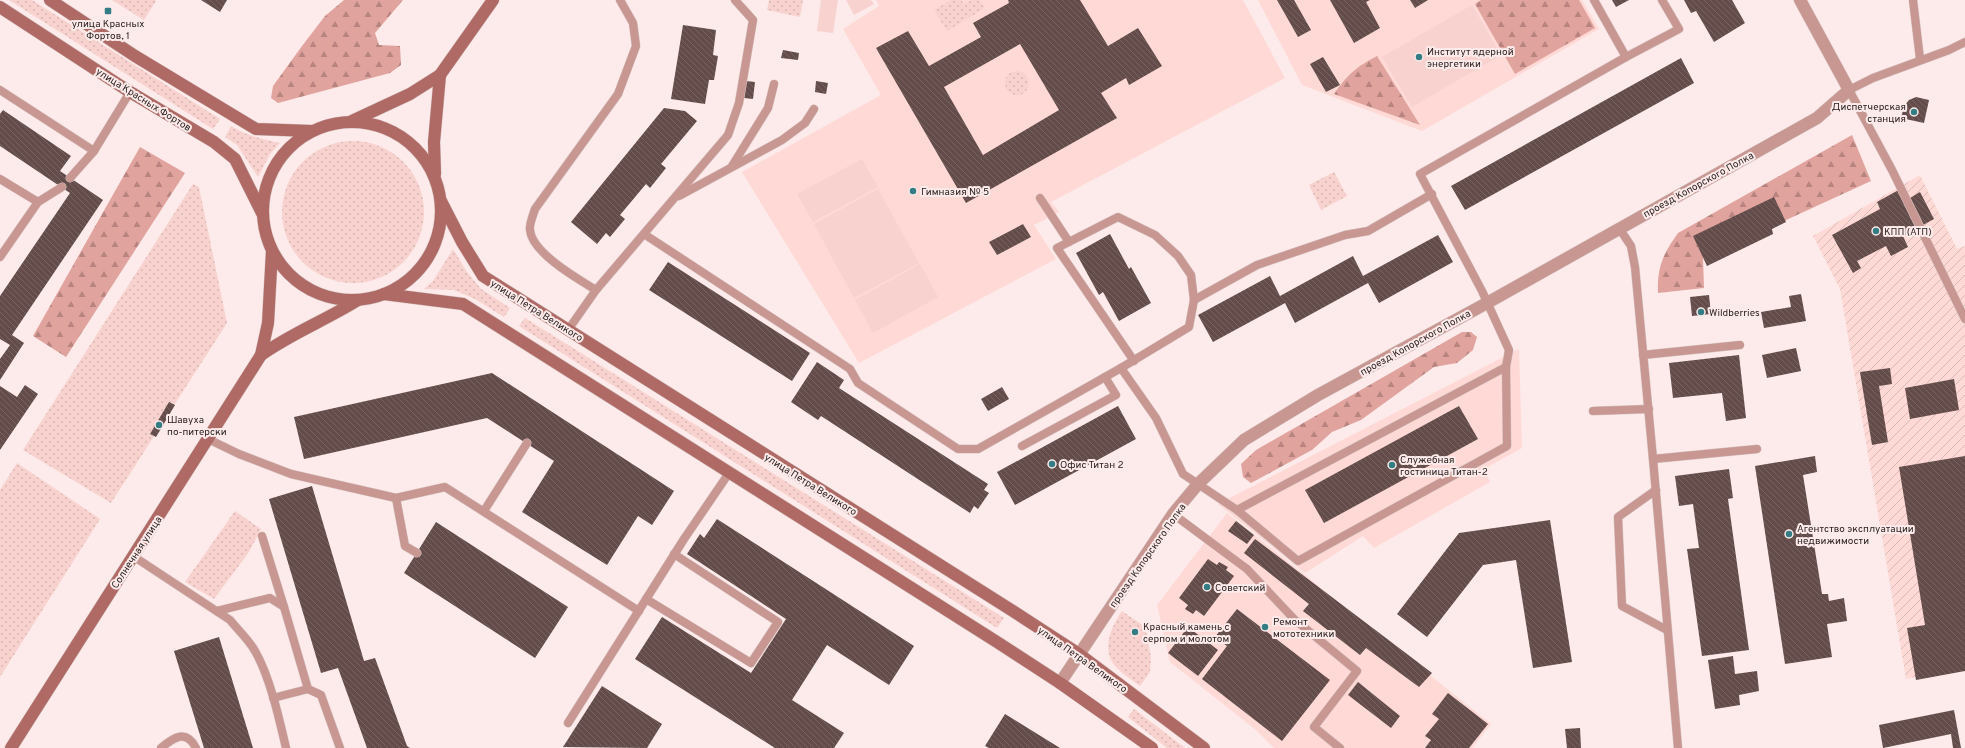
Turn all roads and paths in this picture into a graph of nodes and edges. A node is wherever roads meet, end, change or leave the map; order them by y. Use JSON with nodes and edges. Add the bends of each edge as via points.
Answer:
{"nodes":[{"id":1,"x":50,"y":0,"type":"edge"},
{"id":2,"x":493,"y":0,"type":"edge"},
{"id":3,"x":620,"y":0,"type":"edge"},
{"id":4,"x":735,"y":0,"type":"edge"},
{"id":5,"x":1594,"y":0,"type":"edge"},
{"id":6,"x":1662,"y":0,"type":"edge"},
{"id":7,"x":1800,"y":0,"type":"edge"},
{"id":8,"x":1913,"y":0,"type":"edge"},
{"id":9,"x":0,"y":7,"type":"edge"},
{"id":10,"x":1965,"y":42,"type":"edge"},
{"id":11,"x":1626,"y":57,"type":"junction"},
{"id":12,"x":1920,"y":59,"type":"junction"},
{"id":13,"x":440,"y":75,"type":"junction"},
{"id":14,"x":774,"y":84,"type":"dead end"},
{"id":15,"x":0,"y":90,"type":"edge"},
{"id":16,"x":1849,"y":90,"type":"junction"},
{"id":17,"x":130,"y":92,"type":"junction"},
{"id":18,"x":814,"y":109,"type":"dead end"},
{"id":19,"x":350,"y":122,"type":"junction"},
{"id":20,"x":312,"y":131,"type":"junction"},
{"id":21,"x":94,"y":151,"type":"junction"},
{"id":22,"x":731,"y":167,"type":"junction"},
{"id":23,"x":435,"y":177,"type":"junction"},
{"id":24,"x":70,"y":178,"type":"dead end"},
{"id":25,"x":0,"y":179,"type":"edge"},
{"id":26,"x":62,"y":187,"type":"dead end"},
{"id":27,"x":1432,"y":194,"type":"junction"},
{"id":28,"x":1040,"y":198,"type":"dead end"},
{"id":29,"x":673,"y":199,"type":"junction"},
{"id":30,"x":38,"y":202,"type":"junction"},
{"id":31,"x":441,"y":202,"type":"junction"},
{"id":32,"x":263,"y":215,"type":"junction"},
{"id":33,"x":1619,"y":228,"type":"junction"},
{"id":34,"x":644,"y":234,"type":"junction"},
{"id":35,"x":1069,"y":242,"type":"junction"},
{"id":36,"x":272,"y":250,"type":"junction"},
{"id":37,"x":0,"y":257,"type":"edge"},
{"id":38,"x":596,"y":290,"type":"junction"},
{"id":39,"x":384,"y":294,"type":"junction"},
{"id":40,"x":358,"y":300,"type":"junction"},
{"id":41,"x":1194,"y":300,"type":"junction"},
{"id":42,"x":1487,"y":303,"type":"junction"},
{"id":43,"x":1965,"y":319,"type":"edge"},
{"id":44,"x":568,"y":330,"type":"junction"},
{"id":45,"x":1740,"y":345,"type":"dead end"},
{"id":46,"x":261,"y":355,"type":"junction"},
{"id":47,"x":1643,"y":355,"type":"junction"},
{"id":48,"x":1134,"y":361,"type":"junction"},
{"id":49,"x":1506,"y":367,"type":"junction"},
{"id":50,"x":1121,"y":368,"type":"junction"},
{"id":51,"x":1105,"y":377,"type":"junction"},
{"id":52,"x":1648,"y":409,"type":"junction"},
{"id":53,"x":1593,"y":411,"type":"dead end"},
{"id":54,"x":208,"y":439,"type":"junction"},
{"id":55,"x":527,"y":443,"type":"dead end"},
{"id":56,"x":1022,"y":446,"type":"dead end"},
{"id":57,"x":1757,"y":449,"type":"dead end"},
{"id":58,"x":1653,"y":458,"type":"junction"},
{"id":59,"x":729,"y":473,"type":"junction"},
{"id":60,"x":1198,"y":484,"type":"junction"},
{"id":61,"x":1656,"y":490,"type":"junction"},
{"id":62,"x":396,"y":498,"type":"junction"},
{"id":63,"x":1237,"y":510,"type":"junction"},
{"id":64,"x":484,"y":511,"type":"junction"},
{"id":65,"x":1173,"y":514,"type":"junction"},
{"id":66,"x":262,"y":536,"type":"dead end"},
{"id":67,"x":417,"y":553,"type":"dead end"},
{"id":68,"x":674,"y":554,"type":"junction"},
{"id":69,"x":133,"y":556,"type":"junction"},
{"id":70,"x":646,"y":599,"type":"junction"},
{"id":71,"x":284,"y":606,"type":"junction"},
{"id":72,"x":217,"y":611,"type":"junction"},
{"id":73,"x":639,"y":611,"type":"junction"},
{"id":74,"x":1667,"y":630,"type":"junction"},
{"id":75,"x":1079,"y":654,"type":"junction"},
{"id":76,"x":1060,"y":683,"type":"junction"},
{"id":77,"x":308,"y":689,"type":"junction"},
{"id":78,"x":273,"y":698,"type":"junction"},
{"id":79,"x":568,"y":723,"type":"dead end"},
{"id":80,"x":11,"y":748,"type":"edge"},
{"id":81,"x":161,"y":748,"type":"edge"},
{"id":82,"x":196,"y":748,"type":"edge"},
{"id":83,"x":286,"y":748,"type":"edge"},
{"id":84,"x":340,"y":748,"type":"edge"},
{"id":85,"x":1152,"y":748,"type":"edge"},
{"id":86,"x":1204,"y":748,"type":"edge"},
{"id":87,"x":1340,"y":748,"type":"edge"},
{"id":88,"x":1678,"y":748,"type":"edge"}],
"edges":[{"from":1,"to":20,"type":"street","via":[[135,56],[256,129]]},
{"from":2,"to":13,"type":"street"},
{"from":3,"to":38,"type":"lane","via":[[633,23],[636,46],[618,94],[534,209],[530,230],[536,244],[552,261]]},
{"from":4,"to":29,"type":"lane","via":[[753,20],[739,103],[728,135]]},
{"from":5,"to":11,"type":"lane"},
{"from":6,"to":11,"type":"lane","via":[[1679,29]]},
{"from":7,"to":16,"type":"street"},
{"from":8,"to":12,"type":"lane"},
{"from":9,"to":17,"type":"street","name":"улица Красных Фортов"},
{"from":10,"to":12,"type":"lane"},
{"from":11,"to":27,"type":"lane","via":[[1420,174]]},
{"from":12,"to":16,"type":"lane"},
{"from":13,"to":19,"type":"street","via":[[410,94]]},
{"from":13,"to":23,"type":"street","via":[[434,142]]},
{"from":14,"to":22,"type":"lane","via":[[768,108]]},
{"from":15,"to":21,"type":"lane"},
{"from":16,"to":33,"type":"street","name":"проезд Копорского Полка","via":[[1817,118]]},
{"from":16,"to":43,"type":"lane","via":[[1892,170]]},
{"from":17,"to":21,"type":"lane"},
{"from":17,"to":32,"type":"street","name":"улица Красных Фортов","via":[[214,142],[235,159]]},
{"from":18,"to":22,"type":"lane","via":[[805,123],[782,140]]},
{"from":19,"to":20,"type":"street","via":[[331,124]]},
{"from":19,"to":23,"type":"street","via":[[377,125],[401,136],[421,154]]},
{"from":20,"to":32,"type":"street","via":[[289,148],[275,166],[268,181]]},
{"from":21,"to":24,"type":"lane"},
{"from":22,"to":29,"type":"lane"},
{"from":23,"to":31,"type":"street"},
{"from":25,"to":30,"type":"lane"},
{"from":26,"to":30,"type":"lane"},
{"from":27,"to":41,"type":"lane","via":[[1368,231],[1345,235],[1257,265]]},
{"from":27,"to":42,"type":"lane"},
{"from":28,"to":35,"type":"lane"},
{"from":29,"to":34,"type":"lane"},
{"from":30,"to":37,"type":"lane"},
{"from":31,"to":39,"type":"street","via":[[440,227],[425,263],[407,281]]},
{"from":31,"to":44,"type":"street","name":"улица Петра Великого","via":[[483,276]]},
{"from":32,"to":36,"type":"street"},
{"from":33,"to":42,"type":"street","name":"проезд Копорского Полка"},
{"from":33,"to":47,"type":"lane","via":[[1631,246]]},
{"from":34,"to":38,"type":"lane"},
{"from":34,"to":51,"type":"lane","via":[[850,368],[858,383],[958,449],[978,449]]},
{"from":35,"to":41,"type":"lane","via":[[1118,217],[1155,234],[1178,256],[1191,275]]},
{"from":35,"to":48,"type":"lane","via":[[1057,248]]},
{"from":36,"to":40,"type":"street","via":[[293,278],[308,288],[324,295]]},
{"from":36,"to":46,"type":"street","name":"Солнечная улица","via":[[268,323]]},
{"from":38,"to":44,"type":"lane"},
{"from":39,"to":40,"type":"street"},
{"from":39,"to":59,"type":"street","via":[[463,304]]},
{"from":40,"to":46,"type":"street","name":"Солнечная улица","via":[[332,316],[282,340]]},
{"from":41,"to":48,"type":"lane","via":[[1189,327]]},
{"from":42,"to":49,"type":"lane","via":[[1509,350]]},
{"from":42,"to":60,"type":"street","name":"проезд Копорского Полка","via":[[1318,395],[1244,440]]},
{"from":44,"to":75,"type":"street","name":"улица Петра Великого"},
{"from":45,"to":47,"type":"lane"},
{"from":46,"to":54,"type":"street","name":"Солнечная улица"},
{"from":47,"to":52,"type":"lane"},
{"from":48,"to":50,"type":"lane"},
{"from":49,"to":63,"type":"lane"},
{"from":49,"to":63,"type":"lane","via":[[1507,446],[1298,561]]},
{"from":50,"to":51,"type":"lane"},
{"from":50,"to":60,"type":"lane","via":[[1156,418],[1183,474]]},
{"from":51,"to":56,"type":"lane","via":[[1116,395]]},
{"from":52,"to":53,"type":"lane"},
{"from":52,"to":58,"type":"lane"},
{"from":54,"to":62,"type":"lane","via":[[238,454],[291,474]]},
{"from":54,"to":69,"type":"street","name":"Солнечная улица"},
{"from":55,"to":64,"type":"lane"},
{"from":57,"to":58,"type":"lane"},
{"from":58,"to":61,"type":"lane"},
{"from":59,"to":68,"type":"lane"},
{"from":59,"to":76,"type":"street"},
{"from":60,"to":63,"type":"lane"},
{"from":60,"to":65,"type":"street","name":"проезд Копорского Полка"},
{"from":61,"to":74,"type":"lane"},
{"from":61,"to":74,"type":"lane","via":[[1618,517],[1622,606]]},
{"from":62,"to":64,"type":"lane","via":[[445,487]]},
{"from":62,"to":67,"type":"lane","via":[[405,546]]},
{"from":64,"to":73,"type":"lane"},
{"from":65,"to":75,"type":"street","name":"проезд Копорского Полка"},
{"from":65,"to":87,"type":"lane","via":[[1247,569],[1294,619],[1358,671],[1314,727]]},
{"from":66,"to":71,"type":"lane"},
{"from":68,"to":70,"type":"lane"},
{"from":68,"to":70,"type":"lane","via":[[778,622],[751,663]]},
{"from":69,"to":72,"type":"lane"},
{"from":69,"to":80,"type":"street","name":"Солнечная улица"},
{"from":70,"to":73,"type":"lane"},
{"from":71,"to":72,"type":"lane","via":[[270,598]]},
{"from":71,"to":77,"type":"lane"},
{"from":72,"to":78,"type":"lane","via":[[230,620],[255,651]]},
{"from":73,"to":79,"type":"lane"},
{"from":74,"to":88,"type":"lane"},
{"from":75,"to":76,"type":"street","name":"проезд Копорского Полка"},
{"from":75,"to":86,"type":"street","name":"улица Петра Великого"},
{"from":76,"to":85,"type":"street"},
{"from":77,"to":78,"type":"lane"},
{"from":77,"to":84,"type":"lane","via":[[321,695]]},
{"from":78,"to":83,"type":"lane"},
{"from":81,"to":82,"type":"lane","via":[[176,737],[185,737],[193,741]]}]}
